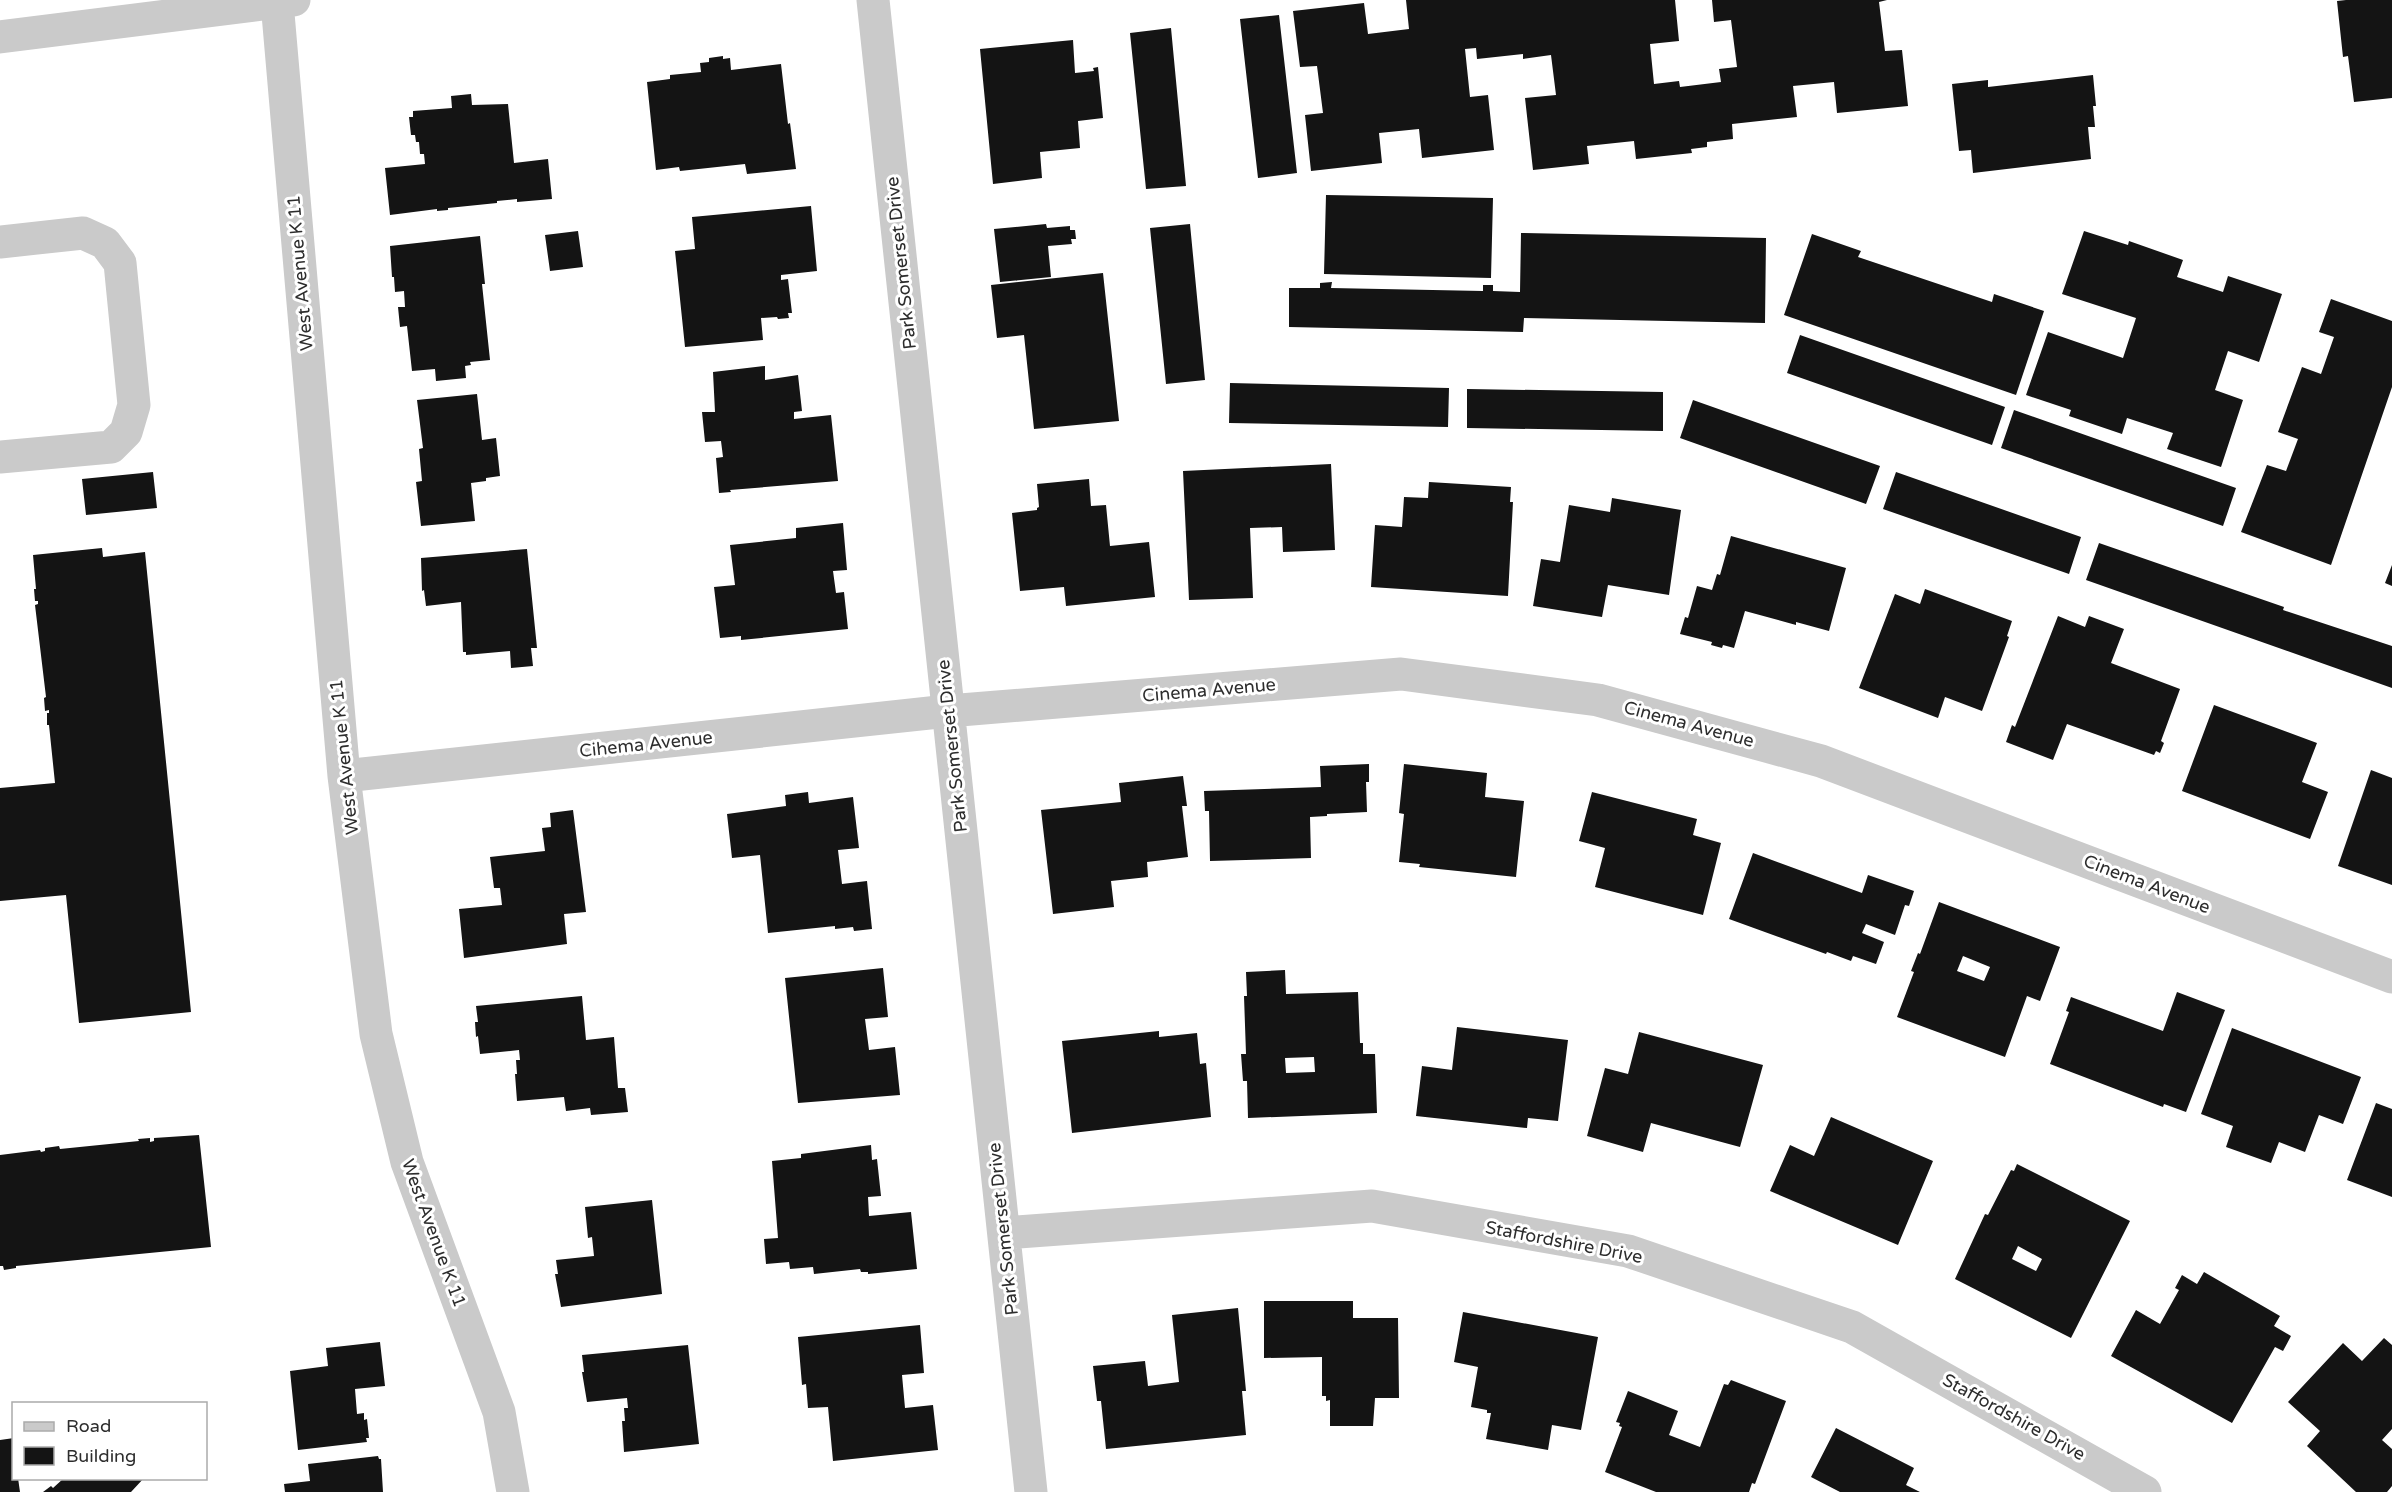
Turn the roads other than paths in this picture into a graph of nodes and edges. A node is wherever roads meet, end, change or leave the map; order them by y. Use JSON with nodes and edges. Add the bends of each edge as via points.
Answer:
{"nodes":[{"id":1,"x":873,"y":0,"type":"edge"},
{"id":2,"x":286,"y":1,"type":"edge"},
{"id":3,"x":0,"y":37,"type":"edge"},
{"id":4,"x":0,"y":242,"type":"edge"},
{"id":5,"x":0,"y":457,"type":"edge"},
{"id":6,"x":948,"y":711,"type":"junction"},
{"id":7,"x":344,"y":776,"type":"junction"},
{"id":8,"x":2392,"y":977,"type":"edge"},
{"id":9,"x":1004,"y":1233,"type":"junction"},
{"id":10,"x":513,"y":1492,"type":"edge"},
{"id":11,"x":1031,"y":1492,"type":"edge"},
{"id":12,"x":2145,"y":1492,"type":"edge"}],
"edges":[{"from":1,"to":6,"type":"street","name":"Park Somerset Drive"},
{"from":2,"to":3,"type":"street"},
{"from":2,"to":7,"type":"street","name":"West Avenue K 11"},
{"from":4,"to":5,"type":"street","via":[[83,233],[105,243],[120,263],[134,405],[126,432],[111,447]]},
{"from":6,"to":7,"type":"street","name":"Cihema Avenue"},
{"from":6,"to":8,"type":"street","name":"Cinema Avenue","via":[[1401,674],[1598,700],[1821,761]]},
{"from":6,"to":9,"type":"street","name":"Park Somerset Drive"},
{"from":7,"to":10,"type":"street","name":"West Avenue K 11","via":[[376,1034],[407,1162],[500,1413]]},
{"from":9,"to":11,"type":"street","name":"Park Somerset Drive"},
{"from":9,"to":12,"type":"street","name":"Staffordshire Drive","via":[[1371,1206],[1628,1251],[1851,1327]]}]}
